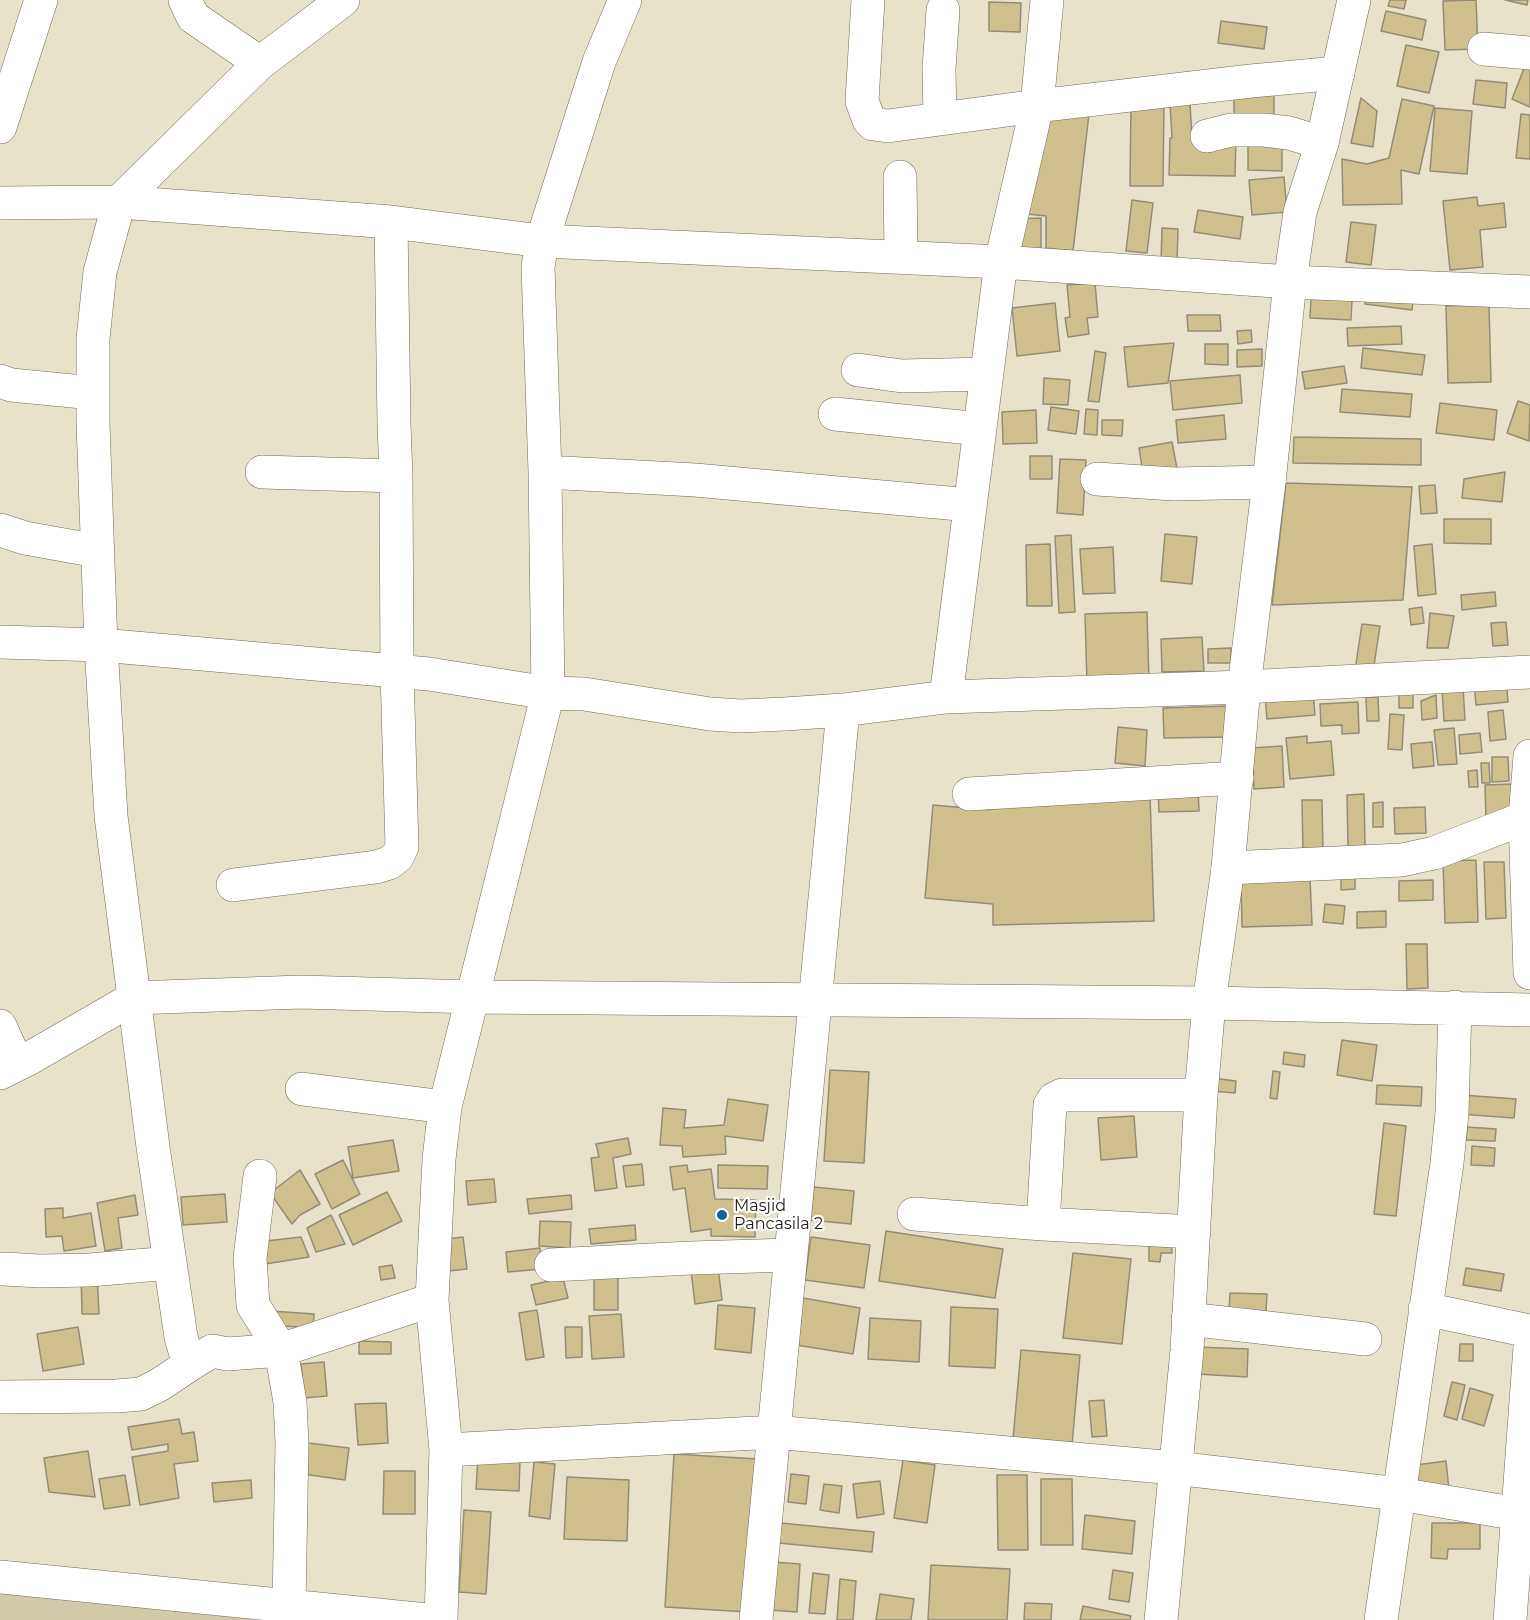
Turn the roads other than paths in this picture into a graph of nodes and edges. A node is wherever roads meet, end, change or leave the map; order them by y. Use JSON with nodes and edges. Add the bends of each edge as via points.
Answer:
{"nodes":[{"id":1,"x":41,"y":0,"type":"edge"},
{"id":2,"x":185,"y":0,"type":"edge"},
{"id":3,"x":625,"y":0,"type":"edge"},
{"id":4,"x":868,"y":0,"type":"edge"},
{"id":5,"x":1047,"y":0,"type":"edge"},
{"id":6,"x":1354,"y":0,"type":"edge"},
{"id":7,"x":333,"y":3,"type":"edge"},
{"id":8,"x":944,"y":10,"type":"dead end"},
{"id":9,"x":1484,"y":49,"type":"dead end"},
{"id":10,"x":1530,"y":54,"type":"edge"},
{"id":11,"x":260,"y":63,"type":"junction"},
{"id":12,"x":1338,"y":73,"type":"junction"},
{"id":13,"x":1037,"y":106,"type":"junction"},
{"id":14,"x":940,"y":119,"type":"junction"},
{"id":15,"x":0,"y":127,"type":"edge"},
{"id":16,"x":1207,"y":136,"type":"dead end"},
{"id":17,"x":1322,"y":143,"type":"junction"},
{"id":18,"x":900,"y":177,"type":"dead end"},
{"id":19,"x":119,"y":202,"type":"junction"},
{"id":20,"x":0,"y":203,"type":"edge"},
{"id":21,"x":392,"y":222,"type":"junction"},
{"id":22,"x":542,"y":242,"type":"junction"},
{"id":23,"x":901,"y":257,"type":"junction"},
{"id":24,"x":1001,"y":262,"type":"junction"},
{"id":25,"x":1290,"y":282,"type":"junction"},
{"id":26,"x":1530,"y":291,"type":"edge"},
{"id":27,"x":858,"y":370,"type":"dead end"},
{"id":28,"x":987,"y":374,"type":"junction"},
{"id":29,"x":0,"y":381,"type":"edge"},
{"id":30,"x":93,"y":393,"type":"junction"},
{"id":31,"x":835,"y":414,"type":"dead end"},
{"id":32,"x":980,"y":429,"type":"junction"},
{"id":33,"x":262,"y":472,"type":"dead end"},
{"id":34,"x":545,"y":472,"type":"junction"},
{"id":35,"x":396,"y":477,"type":"junction"},
{"id":36,"x":1097,"y":479,"type":"dead end"},
{"id":37,"x":1269,"y":482,"type":"junction"},
{"id":38,"x":970,"y":505,"type":"junction"},
{"id":39,"x":0,"y":530,"type":"edge"},
{"id":40,"x":97,"y":551,"type":"junction"},
{"id":41,"x":0,"y":642,"type":"edge"},
{"id":42,"x":101,"y":645,"type":"junction"},
{"id":43,"x":396,"y":672,"type":"junction"},
{"id":44,"x":1530,"y":672,"type":"edge"},
{"id":45,"x":1244,"y":687,"type":"junction"},
{"id":46,"x":548,"y":693,"type":"junction"},
{"id":47,"x":946,"y":697,"type":"junction"},
{"id":48,"x":843,"y":710,"type":"junction"},
{"id":49,"x":1530,"y":756,"type":"edge"},
{"id":50,"x":1237,"y":778,"type":"junction"},
{"id":51,"x":969,"y":794,"type":"dead end"},
{"id":52,"x":1528,"y":817,"type":"edge"},
{"id":53,"x":1228,"y":868,"type":"junction"},
{"id":54,"x":232,"y":885,"type":"dead end"},
{"id":55,"x":1530,"y":973,"type":"edge"},
{"id":56,"x":473,"y":997,"type":"junction"},
{"id":57,"x":134,"y":998,"type":"junction"},
{"id":58,"x":815,"y":999,"type":"junction"},
{"id":59,"x":1209,"y":1003,"type":"junction"},
{"id":60,"x":1455,"y":1008,"type":"junction"},
{"id":61,"x":1530,"y":1010,"type":"edge"},
{"id":62,"x":0,"y":1026,"type":"edge"},
{"id":63,"x":8,"y":1068,"type":"edge"},
{"id":64,"x":302,"y":1089,"type":"dead end"},
{"id":65,"x":1201,"y":1095,"type":"junction"},
{"id":66,"x":445,"y":1107,"type":"junction"},
{"id":67,"x":260,"y":1176,"type":"dead end"},
{"id":68,"x":914,"y":1214,"type":"dead end"},
{"id":69,"x":1043,"y":1224,"type":"junction"},
{"id":70,"x":1194,"y":1232,"type":"junction"},
{"id":71,"x":791,"y":1255,"type":"junction"},
{"id":72,"x":170,"y":1263,"type":"junction"},
{"id":73,"x":551,"y":1265,"type":"dead end"},
{"id":74,"x":4,"y":1269,"type":"dead end"},
{"id":75,"x":432,"y":1300,"type":"junction"},
{"id":76,"x":1425,"y":1309,"type":"junction"},
{"id":77,"x":1188,"y":1319,"type":"junction"},
{"id":78,"x":1530,"y":1331,"type":"edge"},
{"id":79,"x":1365,"y":1339,"type":"dead end"},
{"id":80,"x":1530,"y":1347,"type":"edge"},
{"id":81,"x":281,"y":1350,"type":"junction"},
{"id":82,"x":189,"y":1365,"type":"junction"},
{"id":83,"x":0,"y":1397,"type":"edge"},
{"id":84,"x":774,"y":1432,"type":"junction"},
{"id":85,"x":446,"y":1450,"type":"junction"},
{"id":86,"x":1175,"y":1468,"type":"junction"},
{"id":87,"x":1399,"y":1494,"type":"junction"},
{"id":88,"x":1524,"y":1515,"type":"edge"},
{"id":89,"x":0,"y":1577,"type":"edge"},
{"id":90,"x":289,"y":1613,"type":"edge"},
{"id":91,"x":427,"y":1620,"type":"edge"},
{"id":92,"x":441,"y":1620,"type":"edge"},
{"id":93,"x":756,"y":1620,"type":"edge"},
{"id":94,"x":1161,"y":1620,"type":"edge"},
{"id":95,"x":1381,"y":1620,"type":"edge"},
{"id":96,"x":1510,"y":1620,"type":"edge"}],
"edges":[{"from":1,"to":15,"type":"street"},
{"from":2,"to":11,"type":"street","via":[[193,17]]},
{"from":3,"to":22,"type":"street","via":[[599,62]]},
{"from":4,"to":14,"type":"street","via":[[862,101],[865,115],[873,124],[888,126]]},
{"from":5,"to":13,"type":"street"},
{"from":6,"to":12,"type":"street"},
{"from":7,"to":11,"type":"street"},
{"from":8,"to":14,"type":"street"},
{"from":9,"to":10,"type":"street"},
{"from":11,"to":19,"type":"street"},
{"from":12,"to":13,"type":"street"},
{"from":12,"to":17,"type":"street"},
{"from":13,"to":14,"type":"street"},
{"from":13,"to":24,"type":"street"},
{"from":16,"to":17,"type":"street","via":[[1231,130],[1264,130]]},
{"from":17,"to":25,"type":"street","via":[[1300,212]]},
{"from":18,"to":23,"type":"street"},
{"from":19,"to":20,"type":"street"},
{"from":19,"to":21,"type":"street"},
{"from":19,"to":30,"type":"street","via":[[100,272],[93,339]]},
{"from":21,"to":22,"type":"street"},
{"from":21,"to":35,"type":"street"},
{"from":22,"to":23,"type":"street"},
{"from":22,"to":34,"type":"street","via":[[538,267]]},
{"from":23,"to":24,"type":"street"},
{"from":24,"to":25,"type":"street"},
{"from":24,"to":28,"type":"street"},
{"from":25,"to":26,"type":"street"},
{"from":25,"to":37,"type":"street"},
{"from":27,"to":28,"type":"street","via":[[902,376]]},
{"from":28,"to":32,"type":"street"},
{"from":29,"to":30,"type":"street"},
{"from":30,"to":40,"type":"street"},
{"from":31,"to":32,"type":"street"},
{"from":32,"to":38,"type":"street"},
{"from":33,"to":35,"type":"street"},
{"from":34,"to":38,"type":"street","via":[[695,480]]},
{"from":34,"to":46,"type":"street"},
{"from":35,"to":43,"type":"street"},
{"from":36,"to":37,"type":"street","via":[[1174,484]]},
{"from":37,"to":45,"type":"street"},
{"from":38,"to":47,"type":"street"},
{"from":39,"to":40,"type":"street"},
{"from":40,"to":42,"type":"street"},
{"from":41,"to":42,"type":"street"},
{"from":42,"to":43,"type":"street"},
{"from":42,"to":57,"type":"street","via":[[111,816]]},
{"from":43,"to":46,"type":"street"},
{"from":43,"to":54,"type":"street","via":[[403,832],[398,857],[376,867]]},
{"from":44,"to":45,"type":"street"},
{"from":45,"to":47,"type":"street"},
{"from":45,"to":50,"type":"street"},
{"from":46,"to":48,"type":"street","via":[[584,694],[710,714]]},
{"from":46,"to":56,"type":"street"},
{"from":47,"to":48,"type":"street"},
{"from":48,"to":58,"type":"street"},
{"from":49,"to":52,"type":"street"},
{"from":50,"to":51,"type":"street"},
{"from":50,"to":53,"type":"street"},
{"from":52,"to":53,"type":"street","via":[[1434,853],[1402,860]]},
{"from":52,"to":55,"type":"street"},
{"from":53,"to":59,"type":"street"},
{"from":56,"to":57,"type":"street","via":[[301,992]]},
{"from":56,"to":58,"type":"street"},
{"from":56,"to":66,"type":"street"},
{"from":57,"to":63,"type":"street"},
{"from":57,"to":72,"type":"street"},
{"from":58,"to":59,"type":"street"},
{"from":58,"to":71,"type":"street"},
{"from":59,"to":60,"type":"street"},
{"from":59,"to":65,"type":"street"},
{"from":60,"to":61,"type":"street"},
{"from":60,"to":76,"type":"street","via":[[1452,1123]]},
{"from":62,"to":63,"type":"street"},
{"from":64,"to":66,"type":"street"},
{"from":65,"to":69,"type":"street","via":[[1062,1095],[1054,1099],[1050,1105]]},
{"from":65,"to":70,"type":"street"},
{"from":66,"to":75,"type":"street","via":[[434,1224]]},
{"from":67,"to":81,"type":"street","via":[[250,1283],[253,1305]]},
{"from":68,"to":69,"type":"street"},
{"from":69,"to":70,"type":"street"},
{"from":70,"to":77,"type":"street"},
{"from":71,"to":73,"type":"street"},
{"from":71,"to":84,"type":"street"},
{"from":72,"to":74,"type":"street","via":[[90,1270]]},
{"from":72,"to":82,"type":"street"},
{"from":75,"to":81,"type":"street"},
{"from":75,"to":85,"type":"street"},
{"from":76,"to":78,"type":"street"},
{"from":76,"to":87,"type":"street"},
{"from":77,"to":79,"type":"street"},
{"from":77,"to":86,"type":"street"},
{"from":80,"to":88,"type":"street"},
{"from":81,"to":82,"type":"street","via":[[212,1352]]},
{"from":81,"to":90,"type":"street","via":[[292,1443]]},
{"from":82,"to":83,"type":"street","via":[[141,1394]]},
{"from":84,"to":85,"type":"street"},
{"from":84,"to":86,"type":"street"},
{"from":84,"to":93,"type":"street"},
{"from":85,"to":92,"type":"street"},
{"from":86,"to":87,"type":"street"},
{"from":86,"to":94,"type":"street"},
{"from":87,"to":88,"type":"street"},
{"from":87,"to":95,"type":"street"},
{"from":88,"to":96,"type":"street"},
{"from":89,"to":90,"type":"street"},
{"from":90,"to":91,"type":"street"}]}
